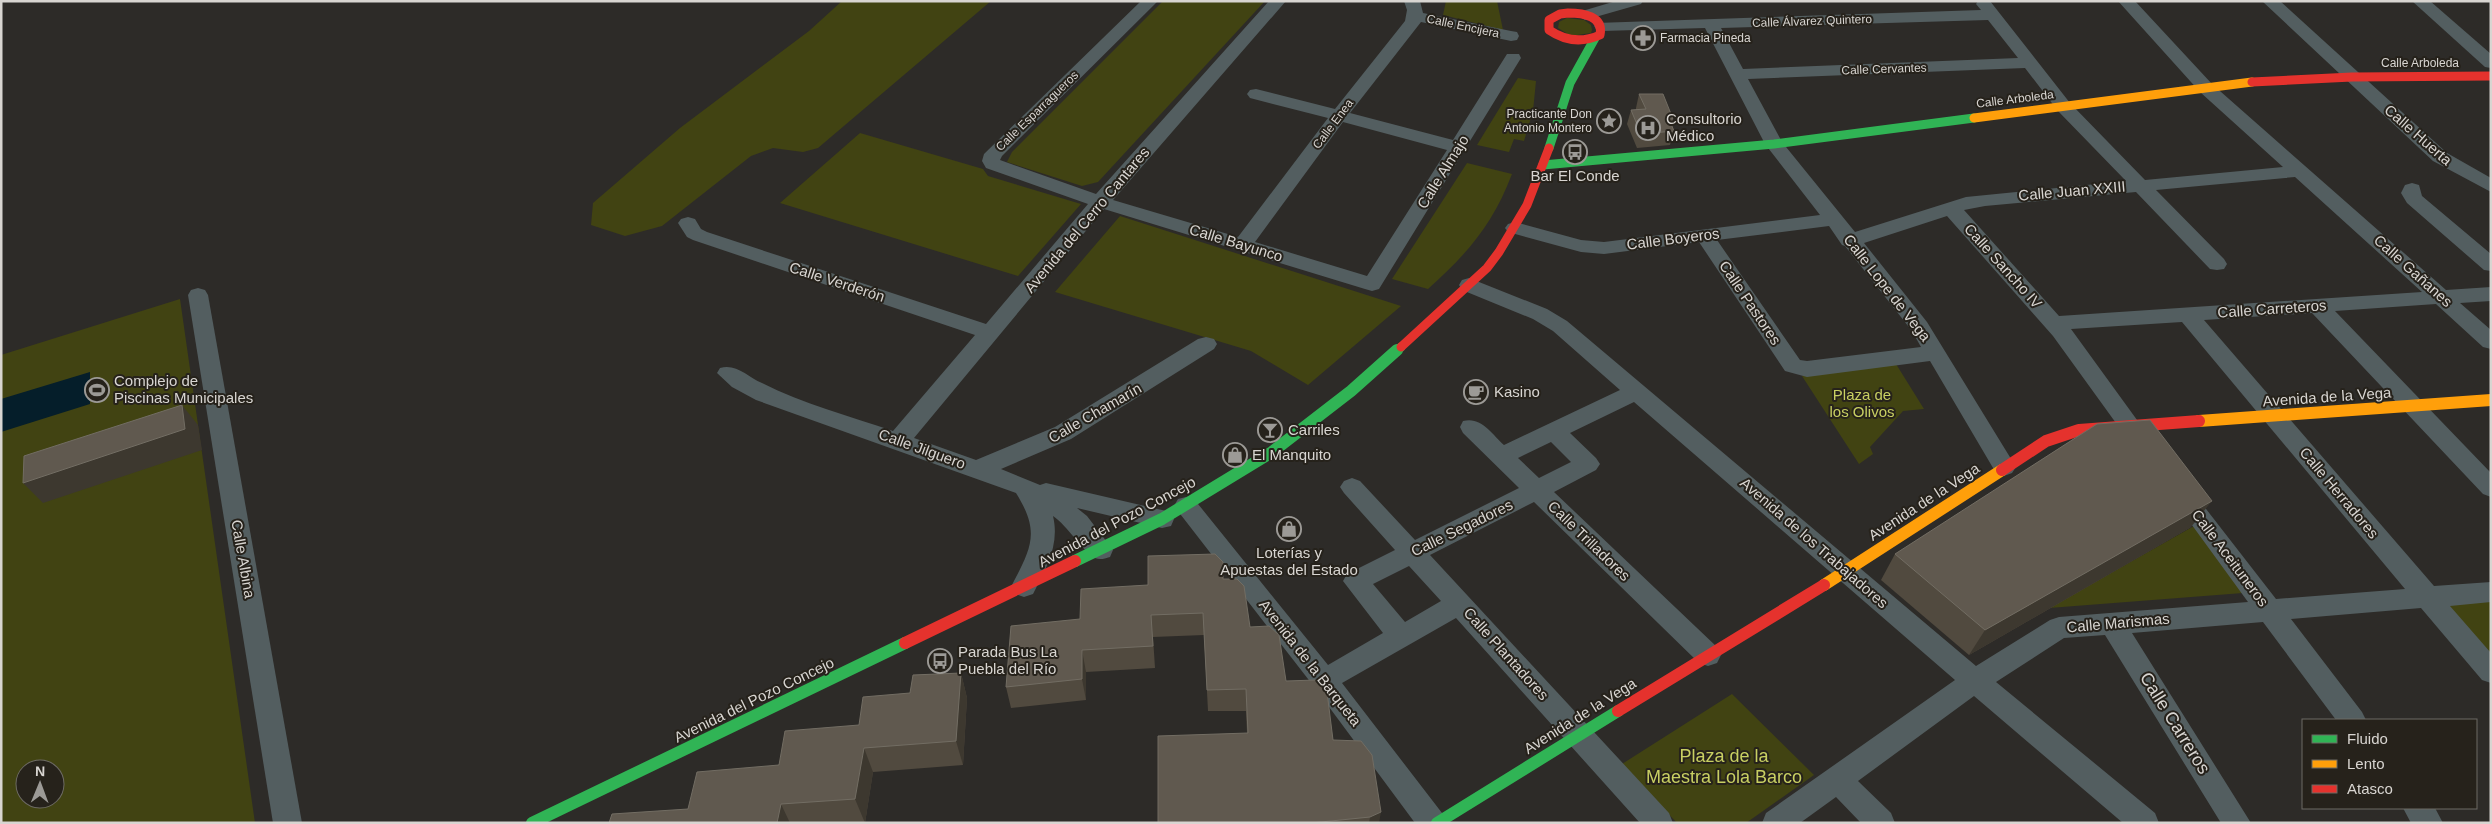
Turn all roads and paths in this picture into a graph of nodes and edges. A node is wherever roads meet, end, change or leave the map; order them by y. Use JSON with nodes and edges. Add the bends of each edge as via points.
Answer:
{"nodes":[{"id":1,"x":1150,"y":1,"type":"edge"},
{"id":2,"x":1278,"y":1,"type":"edge"},
{"id":3,"x":1558,"y":1,"type":"edge"},
{"id":4,"x":1982,"y":1,"type":"edge"},
{"id":5,"x":2126,"y":1,"type":"edge"},
{"id":6,"x":2270,"y":1,"type":"edge"},
{"id":7,"x":2420,"y":1,"type":"edge"},
{"id":8,"x":1634,"y":2,"type":"edge"},
{"id":9,"x":1414,"y":8,"type":"edge"},
{"id":10,"x":1581,"y":14,"type":"junction"},
{"id":11,"x":1993,"y":15,"type":"junction"},
{"id":12,"x":1711,"y":24,"type":"junction"},
{"id":13,"x":1598,"y":32,"type":"junction"},
{"id":14,"x":1554,"y":34,"type":"junction"},
{"id":15,"x":1510,"y":36,"type":"dead end"},
{"id":16,"x":1562,"y":49,"type":"dead end"},
{"id":17,"x":1513,"y":58,"type":"dead end"},
{"id":18,"x":2030,"y":63,"type":"junction"},
{"id":19,"x":2491,"y":63,"type":"edge"},
{"id":20,"x":1567,"y":64,"type":"dead end"},
{"id":21,"x":1738,"y":74,"type":"junction"},
{"id":22,"x":2352,"y":76,"type":"junction"},
{"id":23,"x":2491,"y":76,"type":"edge"},
{"id":24,"x":1570,"y":83,"type":"junction"},
{"id":25,"x":2206,"y":88,"type":"junction"},
{"id":26,"x":1256,"y":94,"type":"dead end"},
{"id":27,"x":2064,"y":107,"type":"junction"},
{"id":28,"x":1339,"y":116,"type":"junction"},
{"id":29,"x":1774,"y":144,"type":"junction"},
{"id":30,"x":1458,"y":147,"type":"junction"},
{"id":31,"x":1544,"y":165,"type":"junction"},
{"id":32,"x":2300,"y":171,"type":"junction"},
{"id":33,"x":2142,"y":186,"type":"junction"},
{"id":34,"x":2491,"y":186,"type":"edge"},
{"id":35,"x":2412,"y":189,"type":"dead end"},
{"id":36,"x":1100,"y":202,"type":"junction"},
{"id":37,"x":1951,"y":208,"type":"junction"},
{"id":38,"x":1833,"y":219,"type":"junction"},
{"id":39,"x":688,"y":223,"type":"dead end"},
{"id":40,"x":1515,"y":228,"type":"junction"},
{"id":41,"x":1704,"y":236,"type":"junction"},
{"id":42,"x":1850,"y":241,"type":"junction"},
{"id":43,"x":1243,"y":245,"type":"junction"},
{"id":44,"x":2218,"y":264,"type":"dead end"},
{"id":45,"x":2491,"y":265,"type":"edge"},
{"id":46,"x":1372,"y":284,"type":"joint"},
{"id":47,"x":1469,"y":285,"type":"junction"},
{"id":48,"x":2491,"y":294,"type":"edge"},
{"id":49,"x":198,"y":295,"type":"dead end"},
{"id":50,"x":2443,"y":297,"type":"junction"},
{"id":51,"x":2318,"y":306,"type":"junction"},
{"id":52,"x":2186,"y":314,"type":"junction"},
{"id":53,"x":2054,"y":323,"type":"junction"},
{"id":54,"x":991,"y":333,"type":"junction"},
{"id":55,"x":2491,"y":342,"type":"edge"},
{"id":56,"x":1206,"y":344,"type":"dead end"},
{"id":57,"x":1937,"y":353,"type":"junction"},
{"id":58,"x":728,"y":373,"type":"dead end"},
{"id":59,"x":1637,"y":391,"type":"junction"},
{"id":60,"x":2491,"y":400,"type":"edge"},
{"id":61,"x":2414,"y":406,"type":"junction"},
{"id":62,"x":2273,"y":416,"type":"junction"},
{"id":63,"x":2131,"y":426,"type":"junction"},
{"id":64,"x":1471,"y":427,"type":"dead end"},
{"id":65,"x":1553,"y":431,"type":"junction"},
{"id":66,"x":899,"y":440,"type":"junction"},
{"id":67,"x":1502,"y":456,"type":"junction"},
{"id":68,"x":2004,"y":467,"type":"junction"},
{"id":69,"x":977,"y":469,"type":"junction"},
{"id":70,"x":1023,"y":486,"type":"junction"},
{"id":71,"x":1352,"y":486,"type":"dead end"},
{"id":72,"x":2491,"y":488,"type":"edge"},
{"id":73,"x":1536,"y":490,"type":"junction"},
{"id":74,"x":1186,"y":506,"type":"junction"},
{"id":75,"x":1162,"y":519,"type":"junction"},
{"id":76,"x":1101,"y":550,"type":"junction"},
{"id":77,"x":1413,"y":552,"type":"junction"},
{"id":78,"x":1847,"y":571,"type":"junction"},
{"id":79,"x":1024,"y":587,"type":"junction"},
{"id":80,"x":2491,"y":592,"type":"edge"},
{"id":81,"x":2427,"y":598,"type":"junction"},
{"id":82,"x":1460,"y":603,"type":"junction"},
{"id":83,"x":2268,"y":610,"type":"junction"},
{"id":84,"x":2112,"y":623,"type":"junction"},
{"id":85,"x":1401,"y":636,"type":"junction"},
{"id":86,"x":1708,"y":655,"type":"junction"},
{"id":87,"x":2491,"y":672,"type":"edge"},
{"id":88,"x":1324,"y":680,"type":"junction"},
{"id":89,"x":1975,"y":681,"type":"junction"},
{"id":90,"x":2351,"y":719,"type":"edge"},
{"id":91,"x":1579,"y":734,"type":"junction"},
{"id":92,"x":1837,"y":779,"type":"junction"},
{"id":93,"x":2419,"y":809,"type":"edge"},
{"id":94,"x":288,"y":823,"type":"edge"},
{"id":95,"x":532,"y":823,"type":"edge"},
{"id":96,"x":1432,"y":823,"type":"edge"},
{"id":97,"x":1437,"y":823,"type":"edge"},
{"id":98,"x":1660,"y":823,"type":"edge"},
{"id":99,"x":1776,"y":823,"type":"edge"},
{"id":100,"x":1881,"y":823,"type":"edge"},
{"id":101,"x":2146,"y":823,"type":"edge"},
{"id":102,"x":2237,"y":823,"type":"edge"},
{"id":103,"x":2429,"y":823,"type":"edge"}],
"edges":[{"from":1,"to":36,"type":"street","name":"Calle Esparragueros","via":[[991,161],[996,167]]},
{"from":2,"to":36,"type":"street","name":"Avenida del Cerro Cantares"},
{"from":3,"to":10,"type":"street"},
{"from":4,"to":11,"type":"street"},
{"from":5,"to":25,"type":"street","name":"Calle Gañanes"},
{"from":6,"to":22,"type":"street","name":"Calle Huerta"},
{"from":7,"to":19,"type":"street"},
{"from":8,"to":10,"type":"street"},
{"from":8,"to":13,"type":"street"},
{"from":9,"to":15,"type":"street","name":"Calle Encijera"},
{"from":9,"to":28,"type":"street","name":"Calle Enea"},
{"from":10,"to":13,"type":"street","via":[[1599,22]]},
{"from":10,"to":14,"type":"street","via":[[1547,16],[1549,30]]},
{"from":11,"to":12,"type":"street","name":"Calle Álvarez Quintero"},
{"from":11,"to":18,"type":"street"},
{"from":12,"to":13,"type":"street","name":"Calle Álvarez Quintero"},
{"from":12,"to":21,"type":"street","name":"Calle Lope de Vega"},
{"from":13,"to":14,"type":"street","via":[[1570,40]]},
{"from":13,"to":24,"type":"street","name":"Avenida del Pozo Concejo"},
{"from":14,"to":16,"type":"street"},
{"from":17,"to":30,"type":"street","name":"Calle Almajo"},
{"from":18,"to":21,"type":"street","name":"Calle Cervantes"},
{"from":18,"to":27,"type":"street"},
{"from":20,"to":24,"type":"street","name":"Avenida del Pozo Concejo"},
{"from":21,"to":29,"type":"street","name":"Calle Lope de Vega"},
{"from":22,"to":23,"type":"street","name":"Calle Arboleda"},
{"from":22,"to":25,"type":"street","name":"Calle Arboleda"},
{"from":22,"to":34,"type":"street","name":"Calle Huerta","via":[[2440,157]]},
{"from":24,"to":31,"type":"street","name":"Avenida del Pozo Concejo"},
{"from":25,"to":27,"type":"street","name":"Calle Arboleda"},
{"from":25,"to":32,"type":"street","name":"Calle Gañanes"},
{"from":26,"to":28,"type":"street"},
{"from":27,"to":29,"type":"street","name":"Calle Arboleda"},
{"from":27,"to":33,"type":"street"},
{"from":28,"to":30,"type":"street"},
{"from":28,"to":43,"type":"street","name":"Calle Enea"},
{"from":29,"to":31,"type":"street","name":"Calle Arboleda"},
{"from":29,"to":38,"type":"street","name":"Calle Lope de Vega"},
{"from":30,"to":46,"type":"street","name":"Calle Almajo"},
{"from":31,"to":40,"type":"street","name":"Avenida del Pozo Concejo"},
{"from":32,"to":33,"type":"street","name":"Calle Juan XXIII"},
{"from":32,"to":50,"type":"street","name":"Calle Gañanes"},
{"from":33,"to":37,"type":"street","name":"Calle Juan XXIII","via":[[2001,197]]},
{"from":33,"to":44,"type":"street"},
{"from":35,"to":45,"type":"street","via":[[2414,198]]},
{"from":36,"to":43,"type":"street","name":"Calle Bayunco"},
{"from":36,"to":54,"type":"street","name":"Avenida del Cerro Cantares"},
{"from":37,"to":42,"type":"street","name":"Calle Juan XXIII"},
{"from":37,"to":53,"type":"street","name":"Calle Sancho IV"},
{"from":38,"to":41,"type":"street","name":"Calle Boyeros"},
{"from":38,"to":42,"type":"street","name":"Calle Lope de Vega"},
{"from":39,"to":54,"type":"street","name":"Calle Verderón","via":[[690,229],[700,236]]},
{"from":40,"to":41,"type":"street","name":"Calle Boyeros","via":[[1566,243],[1598,248]]},
{"from":40,"to":47,"type":"street","name":"Avenida del Pozo Concejo","via":[[1487,268]]},
{"from":41,"to":57,"type":"street","name":"Calle Pastores","via":[[1793,366],[1799,368]]},
{"from":42,"to":57,"type":"street","name":"Calle Lope de Vega","via":[[1920,327]]},
{"from":43,"to":46,"type":"street","name":"Calle Bayunco"},
{"from":47,"to":59,"type":"street","name":"Avenida de los Trabajadores","via":[[1550,319]]},
{"from":47,"to":74,"type":"street","name":"Avenida del Pozo Concejo","via":[[1352,391],[1309,425]]},
{"from":48,"to":50,"type":"street","name":"Calle Carreteros"},
{"from":49,"to":94,"type":"street","name":"Calle Albina"},
{"from":50,"to":51,"type":"street","name":"Calle Carreteros"},
{"from":50,"to":55,"type":"street","name":"Calle Gañanes"},
{"from":51,"to":52,"type":"street","name":"Calle Carreteros"},
{"from":51,"to":61,"type":"street"},
{"from":52,"to":53,"type":"street","name":"Calle Carreteros"},
{"from":52,"to":62,"type":"street","name":"Calle Herradores"},
{"from":53,"to":63,"type":"street","name":"Calle Aceituneros"},
{"from":54,"to":66,"type":"street","name":"Avenida del Cerro Cantares"},
{"from":56,"to":69,"type":"street","name":"Calle Chamarín","via":[[1063,433]]},
{"from":57,"to":68,"type":"street","name":"Calle Lope de Vega"},
{"from":58,"to":66,"type":"street","name":"Calle Jilguero","via":[[758,392]]},
{"from":59,"to":65,"type":"street"},
{"from":59,"to":78,"type":"street","name":"Avenida de los Trabajadores"},
{"from":60,"to":61,"type":"street","name":"Avenida de la Vega"},
{"from":61,"to":62,"type":"street","name":"Avenida de la Vega"},
{"from":61,"to":72,"type":"street"},
{"from":62,"to":63,"type":"street","name":"Avenida de la Vega"},
{"from":62,"to":81,"type":"street","name":"Calle Herradores"},
{"from":63,"to":68,"type":"street","name":"Avenida de la Vega","via":[[2079,430],[2061,435]]},
{"from":63,"to":83,"type":"street","name":"Calle Aceituneros"},
{"from":64,"to":67,"type":"street","name":"Calle Trilladores"},
{"from":65,"to":67,"type":"street"},
{"from":65,"to":73,"type":"street","name":"Calle Segadores","via":[[1588,464]]},
{"from":66,"to":69,"type":"street","name":"Calle Jilguero"},
{"from":67,"to":73,"type":"street","name":"Calle Trilladores"},
{"from":68,"to":78,"type":"street","name":"Avenida de la Vega"},
{"from":69,"to":70,"type":"street","name":"Calle Jilguero"},
{"from":70,"to":75,"type":"street"},
{"from":70,"to":76,"type":"street","name":"Calle Jilguero","via":[[1064,511]]},
{"from":70,"to":79,"type":"street","via":[[1039,509],[1044,530],[1043,544]]},
{"from":71,"to":77,"type":"street","name":"Calle Plantadores"},
{"from":73,"to":77,"type":"street","name":"Calle Segadores"},
{"from":73,"to":86,"type":"street","name":"Calle Trilladores"},
{"from":74,"to":75,"type":"street","name":"Avenida del Pozo Concejo"},
{"from":74,"to":88,"type":"street","name":"Avenida de la Barqueta"},
{"from":75,"to":76,"type":"street","name":"Avenida del Pozo Concejo"},
{"from":76,"to":79,"type":"street","name":"Avenida del Pozo Concejo"},
{"from":77,"to":82,"type":"street","name":"Calle Plantadores"},
{"from":77,"to":85,"type":"street","name":"Calle Segadores","via":[[1356,581]]},
{"from":78,"to":86,"type":"street","name":"Avenida de la Vega"},
{"from":78,"to":89,"type":"street","name":"Avenida de los Trabajadores"},
{"from":79,"to":95,"type":"street","name":"Avenida del Pozo Concejo"},
{"from":80,"to":81,"type":"street","name":"Calle Marismas"},
{"from":81,"to":83,"type":"street","name":"Calle Marismas"},
{"from":81,"to":87,"type":"street","name":"Calle Herradores"},
{"from":82,"to":85,"type":"street"},
{"from":82,"to":91,"type":"street","name":"Calle Plantadores"},
{"from":83,"to":84,"type":"street","name":"Calle Marismas"},
{"from":83,"to":90,"type":"street","name":"Calle Aceituneros"},
{"from":84,"to":89,"type":"street","name":"Calle Marismas","via":[[2054,630]]},
{"from":84,"to":102,"type":"street","name":"Calle Carreros"},
{"from":85,"to":88,"type":"street"},
{"from":86,"to":91,"type":"street","name":"Avenida de la Vega"},
{"from":88,"to":96,"type":"street","name":"Avenida de la Barqueta"},
{"from":89,"to":92,"type":"street","name":"Calle Marismas"},
{"from":89,"to":101,"type":"street","name":"Avenida de los Trabajadores"},
{"from":91,"to":97,"type":"street","name":"Avenida de la Vega"},
{"from":91,"to":98,"type":"street","name":"Calle Plantadores"},
{"from":92,"to":99,"type":"street","name":"Calle Marismas"},
{"from":92,"to":100,"type":"street"},
{"from":93,"to":103,"type":"street"}]}
